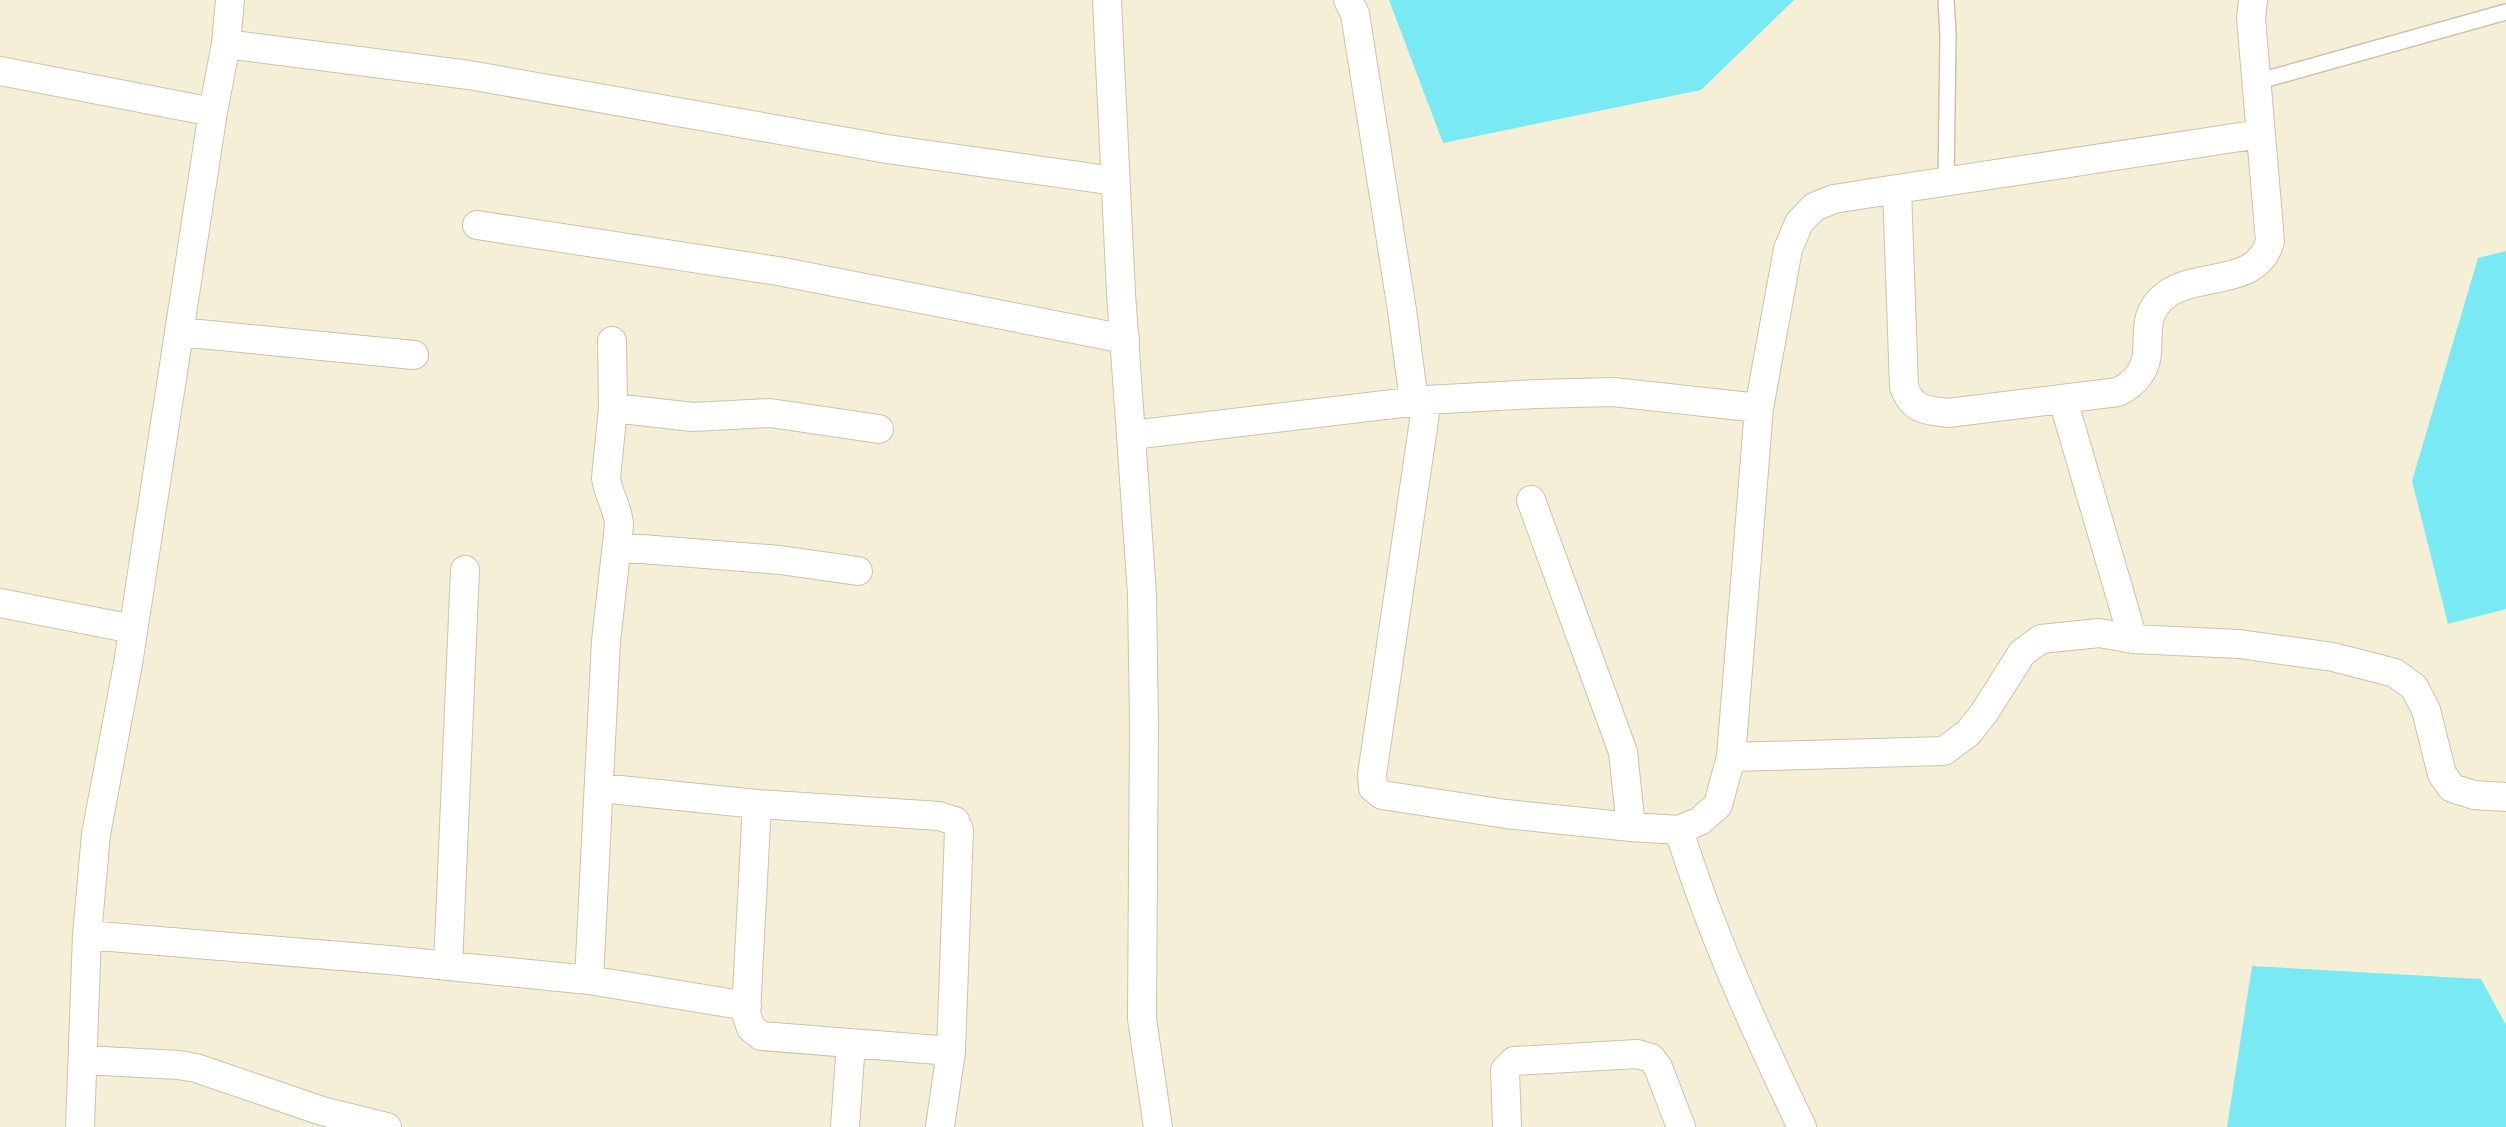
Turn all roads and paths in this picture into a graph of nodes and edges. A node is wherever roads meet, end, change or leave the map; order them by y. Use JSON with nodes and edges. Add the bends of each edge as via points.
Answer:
{"nodes":[{"id":1,"x":230,"y":0,"type":"edge"},
{"id":2,"x":1107,"y":0,"type":"edge"},
{"id":3,"x":1348,"y":0,"type":"edge"},
{"id":4,"x":1946,"y":0,"type":"edge"},
{"id":5,"x":2253,"y":0,"type":"edge"},
{"id":6,"x":2506,"y":12,"type":"edge"},
{"id":7,"x":226,"y":44,"type":"junction"},
{"id":8,"x":0,"y":71,"type":"edge"},
{"id":9,"x":2256,"y":82,"type":"junction"},
{"id":10,"x":213,"y":112,"type":"junction"},
{"id":11,"x":2260,"y":134,"type":"junction"},
{"id":12,"x":1115,"y":181,"type":"junction"},
{"id":13,"x":1946,"y":182,"type":"junction"},
{"id":14,"x":1897,"y":189,"type":"junction"},
{"id":15,"x":477,"y":225,"type":"dead end"},
{"id":16,"x":180,"y":332,"type":"junction"},
{"id":17,"x":1125,"y":339,"type":"junction"},
{"id":18,"x":612,"y":341,"type":"dead end"},
{"id":19,"x":414,"y":355,"type":"dead end"},
{"id":20,"x":2063,"y":400,"type":"junction"},
{"id":21,"x":1420,"y":401,"type":"junction"},
{"id":22,"x":613,"y":408,"type":"junction"},
{"id":23,"x":1759,"y":408,"type":"junction"},
{"id":24,"x":879,"y":429,"type":"dead end"},
{"id":25,"x":1132,"y":435,"type":"junction"},
{"id":26,"x":1531,"y":500,"type":"dead end"},
{"id":27,"x":617,"y":547,"type":"junction"},
{"id":28,"x":465,"y":570,"type":"dead end"},
{"id":29,"x":858,"y":571,"type":"dead end"},
{"id":30,"x":0,"y":603,"type":"edge"},
{"id":31,"x":133,"y":629,"type":"junction"},
{"id":32,"x":2133,"y":639,"type":"junction"},
{"id":33,"x":1731,"y":757,"type":"junction"},
{"id":34,"x":600,"y":788,"type":"junction"},
{"id":35,"x":2506,"y":798,"type":"edge"},
{"id":36,"x":757,"y":804,"type":"junction"},
{"id":37,"x":1630,"y":828,"type":"junction"},
{"id":38,"x":1679,"y":830,"type":"junction"},
{"id":39,"x":87,"y":935,"type":"junction"},
{"id":40,"x":448,"y":966,"type":"junction"},
{"id":41,"x":589,"y":980,"type":"junction"},
{"id":42,"x":747,"y":1006,"type":"junction"},
{"id":43,"x":851,"y":1043,"type":"junction"},
{"id":44,"x":951,"y":1051,"type":"junction"},
{"id":45,"x":83,"y":1060,"type":"junction"},
{"id":46,"x":80,"y":1127,"type":"edge"},
{"id":47,"x":387,"y":1127,"type":"edge"},
{"id":48,"x":845,"y":1127,"type":"edge"},
{"id":49,"x":940,"y":1127,"type":"edge"},
{"id":50,"x":1158,"y":1127,"type":"edge"},
{"id":51,"x":1508,"y":1127,"type":"edge"},
{"id":52,"x":1681,"y":1127,"type":"edge"},
{"id":53,"x":1802,"y":1127,"type":"edge"}],
"edges":[{"from":1,"to":7,"type":"street"},
{"from":2,"to":12,"type":"street"},
{"from":3,"to":21,"type":"street","via":[[1355,14],[1402,310]]},
{"from":4,"to":13,"type":"lane"},
{"from":5,"to":9,"type":"street","via":[[2251,18]]},
{"from":6,"to":9,"type":"lane"},
{"from":7,"to":10,"type":"street"},
{"from":7,"to":12,"type":"street","via":[[470,74],[887,149]]},
{"from":8,"to":10,"type":"street"},
{"from":9,"to":11,"type":"street"},
{"from":10,"to":16,"type":"street"},
{"from":11,"to":13,"type":"street"},
{"from":11,"to":20,"type":"street","via":[[2270,241],[2267,254],[2244,271],[2168,293],[2157,303],[2149,315],[2145,359],[2140,374],[2129,385],[2118,392]]},
{"from":12,"to":17,"type":"street"},
{"from":13,"to":14,"type":"street"},
{"from":14,"to":20,"type":"street","via":[[1904,387],[1909,400],[1923,410],[1948,413]]},
{"from":14,"to":23,"type":"street","via":[[1834,199],[1814,207],[1799,223],[1788,249]]},
{"from":15,"to":17,"type":"street","via":[[778,271]]},
{"from":16,"to":19,"type":"street"},
{"from":16,"to":31,"type":"street"},
{"from":17,"to":25,"type":"street"},
{"from":18,"to":22,"type":"street"},
{"from":20,"to":32,"type":"street"},
{"from":21,"to":23,"type":"street","via":[[1613,392]]},
{"from":21,"to":25,"type":"street"},
{"from":21,"to":37,"type":"street","via":[[1373,788],[1382,795]]},
{"from":22,"to":24,"type":"street","via":[[693,417],[770,413]]},
{"from":22,"to":27,"type":"street","via":[[606,478],[619,515]]},
{"from":23,"to":33,"type":"street"},
{"from":25,"to":50,"type":"street","via":[[1142,594],[1144,706],[1142,1019]]},
{"from":26,"to":37,"type":"street","via":[[1623,752]]},
{"from":27,"to":29,"type":"street","via":[[780,560]]},
{"from":27,"to":34,"type":"street","via":[[606,641]]},
{"from":28,"to":40,"type":"street"},
{"from":30,"to":31,"type":"street"},
{"from":31,"to":39,"type":"street","via":[[96,834]]},
{"from":32,"to":33,"type":"street","via":[[2099,633],[2040,639],[2022,653],[1968,734],[1944,750]]},
{"from":32,"to":35,"type":"street","via":[[2239,644],[2333,657],[2395,673],[2414,687],[2426,710],[2442,774],[2452,788],[2474,795]]},
{"from":33,"to":38,"type":"street","via":[[1718,805],[1700,821]]},
{"from":34,"to":36,"type":"street"},
{"from":34,"to":41,"type":"street"},
{"from":36,"to":42,"type":"street"},
{"from":36,"to":44,"type":"street","via":[[940,816],[955,821],[960,830]]},
{"from":37,"to":38,"type":"street"},
{"from":38,"to":53,"type":"street","via":[[1695,881],[1755,1029]]},
{"from":39,"to":40,"type":"street"},
{"from":39,"to":45,"type":"street"},
{"from":40,"to":41,"type":"street"},
{"from":41,"to":42,"type":"street"},
{"from":42,"to":43,"type":"street","via":[[751,1028],[761,1036]]},
{"from":43,"to":44,"type":"street"},
{"from":43,"to":48,"type":"street"},
{"from":44,"to":49,"type":"street"},
{"from":45,"to":46,"type":"street"},
{"from":45,"to":47,"type":"street","via":[[187,1066],[322,1111]]},
{"from":51,"to":52,"type":"street","via":[[1504,1070],[1514,1061],[1637,1054],[1651,1058],[1658,1067]]}]}
